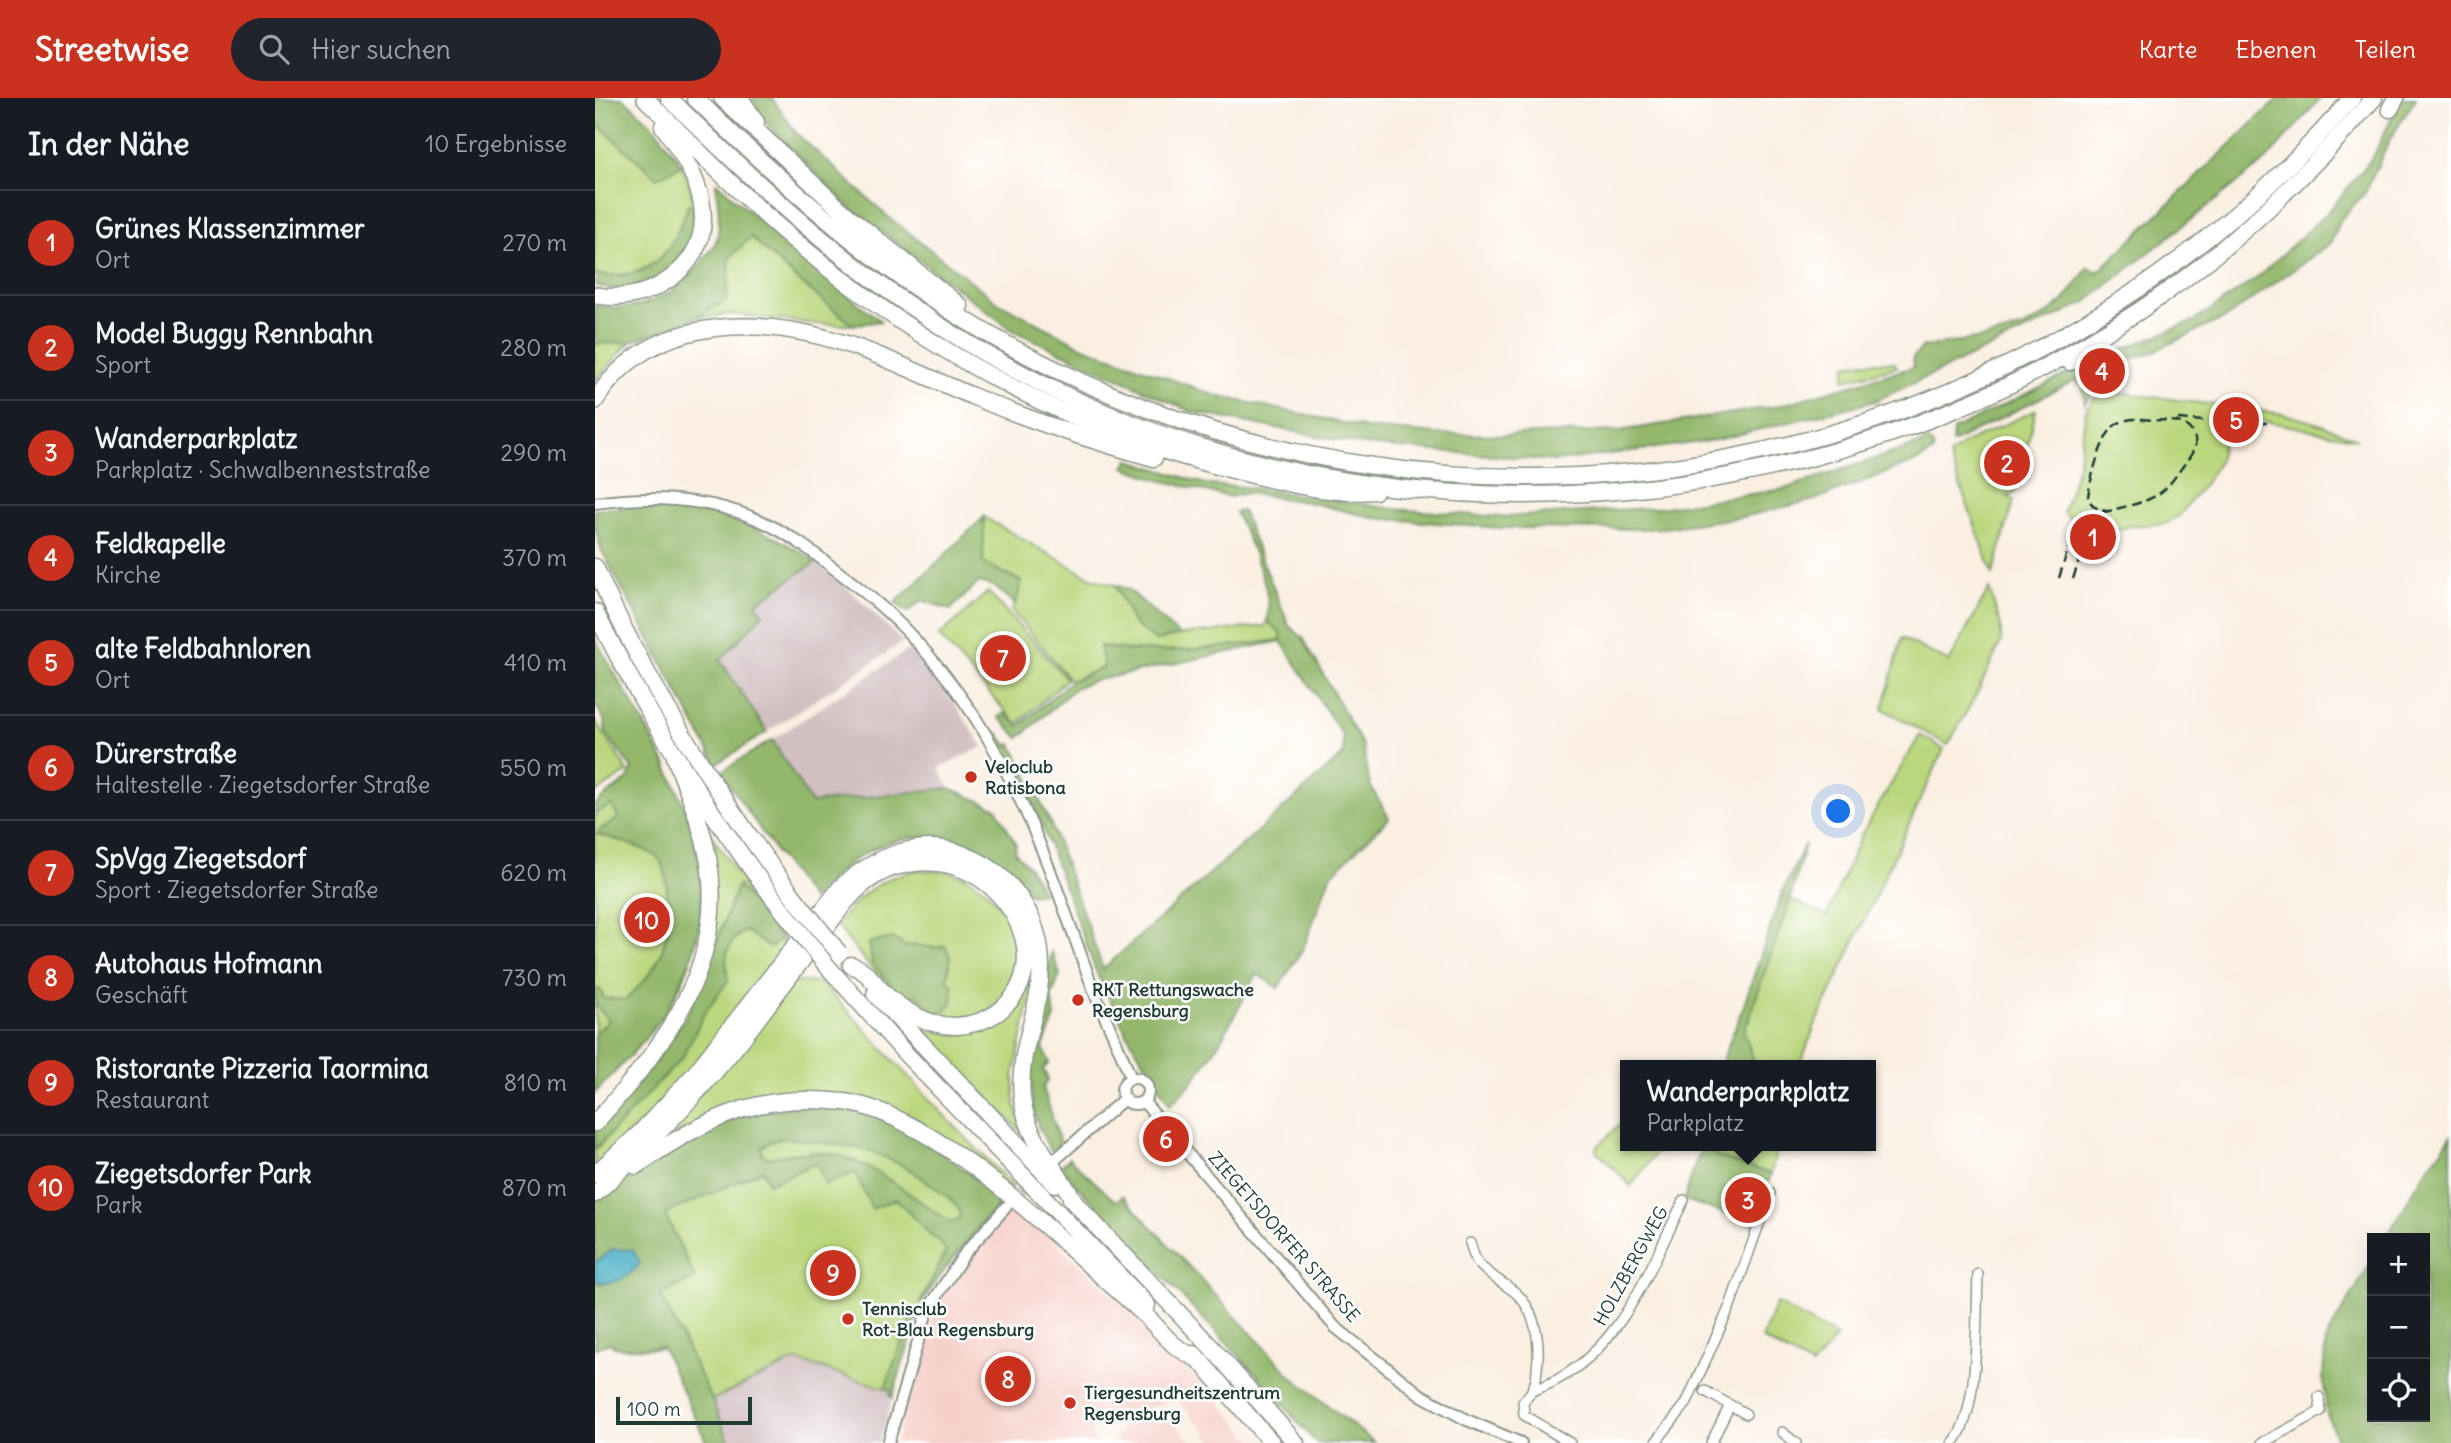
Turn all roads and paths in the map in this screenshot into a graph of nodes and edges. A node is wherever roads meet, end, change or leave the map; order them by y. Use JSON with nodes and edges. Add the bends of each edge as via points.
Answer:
{"nodes":[{"id":1,"x":638,"y":98,"type":"edge"},
{"id":2,"x":645,"y":98,"type":"edge"},
{"id":3,"x":669,"y":98,"type":"edge"},
{"id":4,"x":695,"y":98,"type":"edge"},
{"id":5,"x":722,"y":98,"type":"edge"},
{"id":6,"x":740,"y":98,"type":"edge"},
{"id":7,"x":2352,"y":98,"type":"edge"},
{"id":8,"x":2374,"y":98,"type":"edge"},
{"id":9,"x":770,"y":144,"type":"junction"},
{"id":10,"x":595,"y":295,"type":"edge"},
{"id":11,"x":987,"y":333,"type":"junction"},
{"id":12,"x":2102,"y":351,"type":"dead end"},
{"id":13,"x":2028,"y":376,"type":"junction"},
{"id":14,"x":595,"y":401,"type":"edge"},
{"id":15,"x":1263,"y":477,"type":"junction"},
{"id":16,"x":1405,"y":489,"type":"junction"},
{"id":17,"x":595,"y":503,"type":"edge"},
{"id":18,"x":595,"y":567,"type":"edge"},
{"id":19,"x":595,"y":612,"type":"edge"},
{"id":20,"x":675,"y":757,"type":"junction"},
{"id":21,"x":851,"y":965,"type":"junction"},
{"id":22,"x":1131,"y":1079,"type":"junction"},
{"id":23,"x":1125,"y":1098,"type":"junction"},
{"id":24,"x":1143,"y":1101,"type":"junction"},
{"id":25,"x":595,"y":1123,"type":"edge"},
{"id":26,"x":1056,"y":1159,"type":"tunnel mouth"},
{"id":27,"x":595,"y":1174,"type":"edge"},
{"id":28,"x":1769,"y":1193,"type":"dead end"},
{"id":29,"x":595,"y":1194,"type":"edge"},
{"id":30,"x":1684,"y":1200,"type":"dead end"},
{"id":31,"x":1006,"y":1206,"type":"tunnel mouth"},
{"id":32,"x":1077,"y":1206,"type":"junction"},
{"id":33,"x":1470,"y":1243,"type":"dead end"},
{"id":34,"x":1978,"y":1274,"type":"dead end"},
{"id":35,"x":1201,"y":1361,"type":"junction"},
{"id":36,"x":1534,"y":1390,"type":"junction"},
{"id":37,"x":1705,"y":1391,"type":"dead end"},
{"id":38,"x":2319,"y":1396,"type":"dead end"},
{"id":39,"x":1730,"y":1405,"type":"junction"},
{"id":40,"x":1746,"y":1413,"type":"dead end"},
{"id":41,"x":1781,"y":1432,"type":"dead end"},
{"id":42,"x":888,"y":1443,"type":"edge"},
{"id":43,"x":1272,"y":1443,"type":"edge"},
{"id":44,"x":1296,"y":1443,"type":"edge"},
{"id":45,"x":1521,"y":1443,"type":"edge"},
{"id":46,"x":1570,"y":1443,"type":"edge"},
{"id":47,"x":1655,"y":1443,"type":"edge"},
{"id":48,"x":1711,"y":1443,"type":"edge"},
{"id":49,"x":1796,"y":1443,"type":"edge"},
{"id":50,"x":1953,"y":1443,"type":"edge"},
{"id":51,"x":2262,"y":1443,"type":"edge"}],
"edges":[{"from":1,"to":10,"type":"highway","via":[[689,167],[701,202],[701,235],[679,271],[651,291],[630,297]]},
{"from":2,"to":15,"type":"highway","via":[[808,252],[953,355],[1043,403],[1129,439]]},
{"from":3,"to":16,"type":"highway","via":[[817,237],[910,307],[998,361],[1093,406],[1187,442],[1283,469]]},
{"from":4,"to":11,"type":"highway","via":[[835,228]]},
{"from":5,"to":9,"type":"highway"},
{"from":6,"to":9,"type":"highway"},
{"from":7,"to":11,"type":"highway","via":[[2217,232],[2127,297],[2046,345],[1879,419],[1801,443],[1718,461],[1644,472],[1558,477],[1443,474],[1319,457],[1167,415],[1065,374]]},
{"from":8,"to":13,"type":"highway","via":[[2284,195],[2229,244],[2135,314]]},
{"from":9,"to":11,"type":"highway"},
{"from":12,"to":13,"type":"highway"},
{"from":13,"to":16,"type":"highway","via":[[1891,435],[1714,480],[1537,496]]},
{"from":14,"to":15,"type":"highway","via":[[637,355],[673,336],[708,328],[774,329],[863,350],[1088,440],[1186,466]]},
{"from":15,"to":16,"type":"highway","via":[[1346,492]]},
{"from":17,"to":22,"type":"street","via":[[682,499],[760,521],[821,558],[915,640],[962,701],[1016,791]]},
{"from":18,"to":21,"type":"highway","bridge":true,"via":[[633,647],[716,788],[797,901]]},
{"from":19,"to":20,"type":"highway"},
{"from":20,"to":25,"type":"highway","via":[[707,849],[709,932],[698,975],[670,1030]]},
{"from":20,"to":35,"type":"highway","bridge":true,"via":[[722,829],[827,966],[905,1054]]},
{"from":21,"to":29,"type":"highway","via":[[864,969],[883,993],[907,1011],[940,1025],[958,1026],[977,1023],[1004,1007],[1020,983],[1026,952],[1007,903],[973,874],[939,863],[915,863],[876,876],[845,903],[703,1085]]},
{"from":21,"to":32,"type":"highway"},
{"from":22,"to":23,"type":"street","via":[[1122,1089]]},
{"from":22,"to":24,"type":"street","via":[[1145,1083]]},
{"from":23,"to":24,"type":"street","via":[[1133,1103]]},
{"from":23,"to":26,"type":"street"},
{"from":24,"to":45,"type":"street","name":"ZIEGETSDORFER STRASSE","via":[[1335,1327],[1421,1395]]},
{"from":27,"to":32,"type":"highway","via":[[693,1076],[841,887],[864,867],[894,853],[939,849],[971,857],[995,871],[1014,889],[1032,918],[1042,967],[1022,1064],[1022,1099],[1031,1132]]},
{"from":28,"to":47,"type":"street","via":[[1730,1306],[1686,1404]]},
{"from":29,"to":35,"type":"highway","via":[[669,1144],[716,1119],[778,1102],[845,1102],[906,1124],[979,1171],[1063,1241],[1175,1346]]},
{"from":30,"to":36,"type":"street","name":"HOLZBERGWEG","via":[[1622,1322],[1607,1341],[1571,1373]]},
{"from":31,"to":42,"type":"street","via":[[965,1253],[927,1311]]},
{"from":32,"to":44,"type":"highway"},
{"from":33,"to":36,"type":"street","via":[[1477,1262],[1528,1308],[1538,1353]]},
{"from":34,"to":50,"type":"street","via":[[1972,1394],[1964,1428]]},
{"from":35,"to":43,"type":"highway"},
{"from":36,"to":46,"type":"street","via":[[1523,1402],[1524,1415]]},
{"from":37,"to":39,"type":"street"},
{"from":38,"to":51,"type":"street","via":[[2321,1412]]},
{"from":39,"to":40,"type":"street"},
{"from":39,"to":48,"type":"street"},
{"from":41,"to":49,"type":"street"}]}
